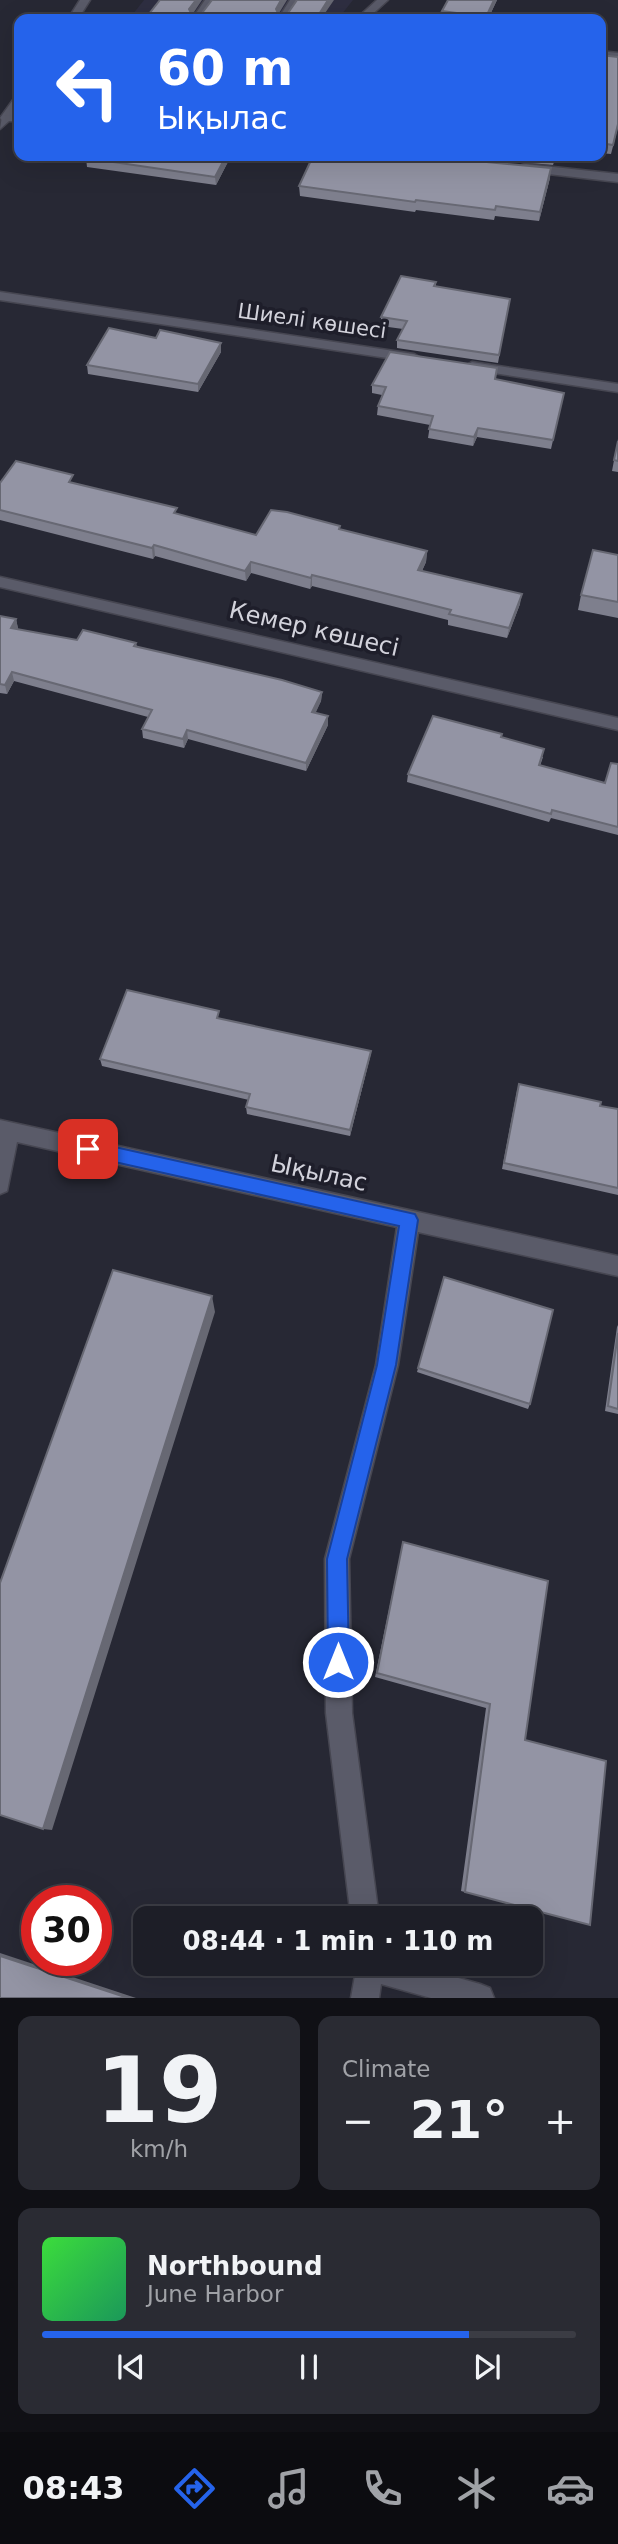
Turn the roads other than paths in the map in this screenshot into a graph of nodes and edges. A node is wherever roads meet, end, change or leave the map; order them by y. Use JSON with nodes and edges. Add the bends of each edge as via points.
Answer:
{"nodes":[{"id":1,"x":383,"y":0,"type":"edge"},
{"id":2,"x":367,"y":14,"type":"edge"},
{"id":3,"x":14,"y":106,"type":"edge"},
{"id":4,"x":3,"y":122,"type":"edge"},
{"id":5,"x":514,"y":167,"type":"edge"},
{"id":6,"x":618,"y":178,"type":"edge"},
{"id":7,"x":0,"y":296,"type":"edge"},
{"id":8,"x":425,"y":359,"type":"edge"},
{"id":9,"x":452,"y":363,"type":"edge"},
{"id":10,"x":618,"y":388,"type":"edge"},
{"id":11,"x":0,"y":582,"type":"edge"},
{"id":12,"x":618,"y":724,"type":"edge"},
{"id":13,"x":4,"y":1130,"type":"edge"},
{"id":14,"x":0,"y":1184,"type":"edge"},
{"id":15,"x":409,"y":1220,"type":"junction"},
{"id":16,"x":618,"y":1266,"type":"edge"},
{"id":17,"x":363,"y":1906,"type":"edge"},
{"id":18,"x":369,"y":1976,"type":"edge"},
{"id":19,"x":407,"y":1976,"type":"edge"},
{"id":20,"x":365,"y":1998,"type":"edge"},
{"id":21,"x":480,"y":1998,"type":"edge"}],
"edges":[{"from":1,"to":2,"type":"street"},
{"from":3,"to":4,"type":"street"},
{"from":5,"to":6,"type":"street"},
{"from":7,"to":8,"type":"street","name":"Шиелі көшесі"},
{"from":9,"to":10,"type":"street"},
{"from":11,"to":12,"type":"street","name":"Кемер көшесі"},
{"from":13,"to":14,"type":"street"},
{"from":13,"to":15,"type":"street","name":"Ықылас"},
{"from":15,"to":16,"type":"street","name":"Ықылас"},
{"from":15,"to":17,"type":"street","via":[[387,1365],[337,1559],[339,1713]]},
{"from":18,"to":20,"type":"street"},
{"from":19,"to":21,"type":"street"}]}
